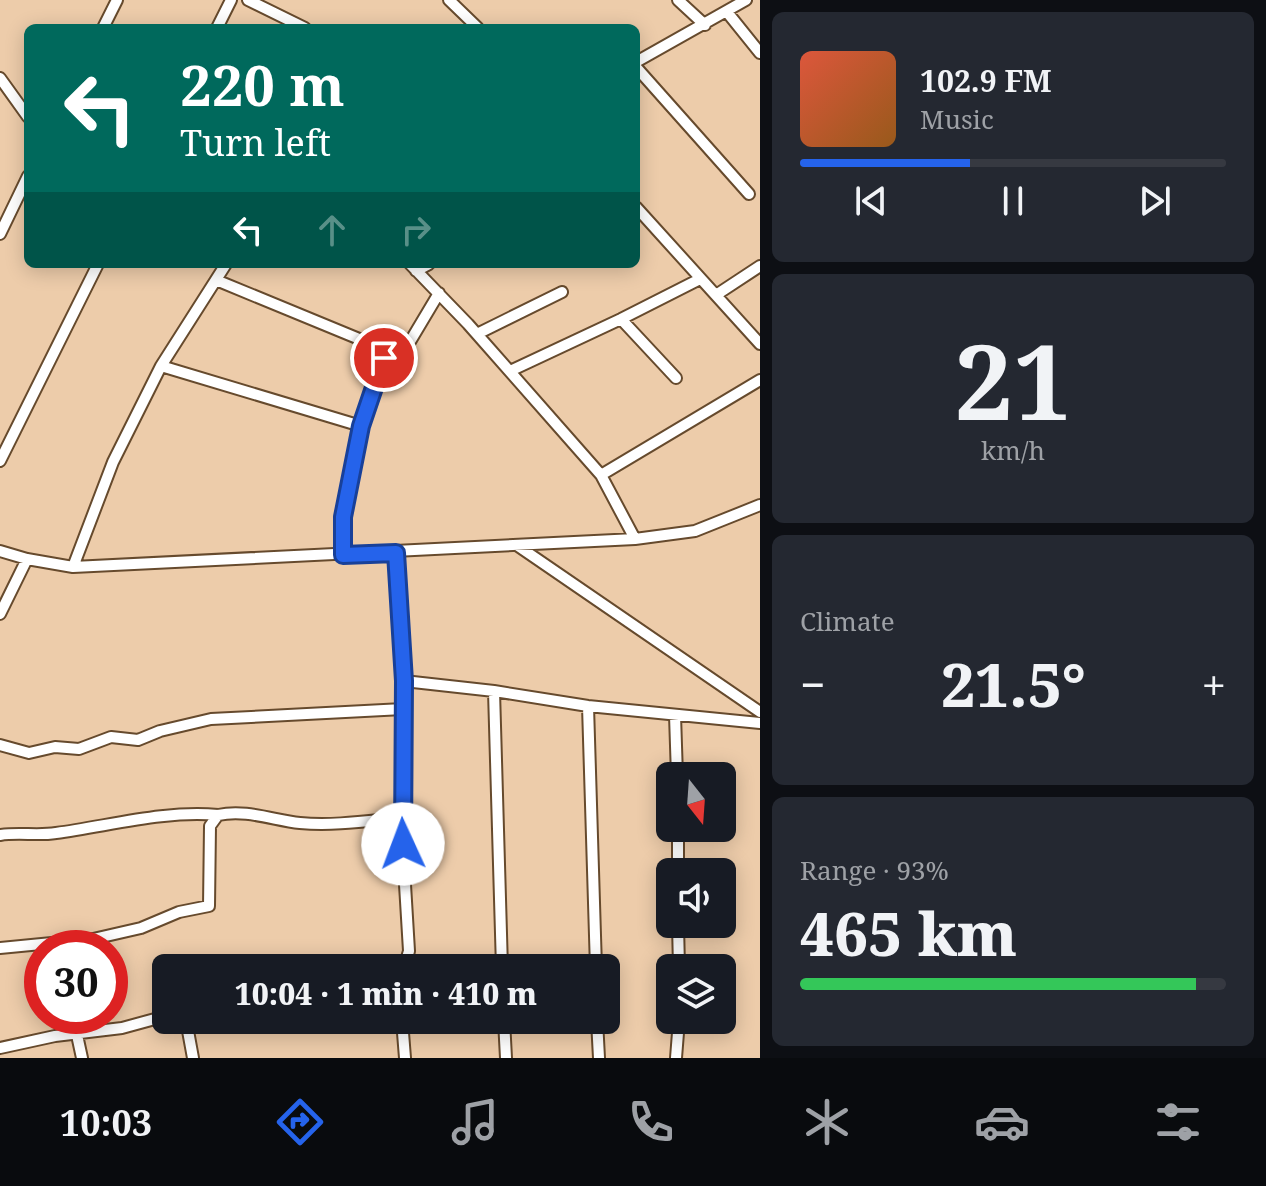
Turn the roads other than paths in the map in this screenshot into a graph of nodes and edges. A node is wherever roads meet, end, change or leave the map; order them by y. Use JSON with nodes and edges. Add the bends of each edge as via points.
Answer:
{"nodes":[{"id":1,"x":117,"y":0,"type":"edge"},
{"id":2,"x":231,"y":0,"type":"edge"},
{"id":3,"x":248,"y":0,"type":"edge"},
{"id":4,"x":449,"y":0,"type":"edge"},
{"id":5,"x":678,"y":0,"type":"edge"},
{"id":6,"x":746,"y":0,"type":"edge"},
{"id":7,"x":727,"y":12,"type":"junction"},
{"id":8,"x":105,"y":24,"type":"edge"},
{"id":9,"x":219,"y":24,"type":"edge"},
{"id":10,"x":297,"y":24,"type":"edge"},
{"id":11,"x":474,"y":24,"type":"edge"},
{"id":12,"x":705,"y":25,"type":"junction"},
{"id":13,"x":760,"y":53,"type":"edge"},
{"id":14,"x":640,"y":63,"type":"edge"},
{"id":15,"x":640,"y":70,"type":"edge"},
{"id":16,"x":0,"y":78,"type":"edge"},
{"id":17,"x":24,"y":111,"type":"edge"},
{"id":18,"x":24,"y":184,"type":"edge"},
{"id":19,"x":749,"y":194,"type":"dead end"},
{"id":20,"x":640,"y":212,"type":"edge"},
{"id":21,"x":0,"y":234,"type":"edge"},
{"id":22,"x":760,"y":266,"type":"edge"},
{"id":23,"x":96,"y":268,"type":"edge"},
{"id":24,"x":224,"y":268,"type":"edge"},
{"id":25,"x":414,"y":268,"type":"edge"},
{"id":26,"x":700,"y":279,"type":"junction"},
{"id":27,"x":216,"y":280,"type":"junction"},
{"id":28,"x":562,"y":292,"type":"dead end"},
{"id":29,"x":439,"y":293,"type":"junction"},
{"id":30,"x":716,"y":295,"type":"junction"},
{"id":31,"x":621,"y":319,"type":"junction"},
{"id":32,"x":477,"y":334,"type":"junction"},
{"id":33,"x":760,"y":344,"type":"edge"},
{"id":34,"x":384,"y":358,"type":"junction"},
{"id":35,"x":161,"y":366,"type":"junction"},
{"id":36,"x":510,"y":371,"type":"junction"},
{"id":37,"x":676,"y":378,"type":"dead end"},
{"id":38,"x":760,"y":380,"type":"edge"},
{"id":39,"x":361,"y":426,"type":"junction"},
{"id":40,"x":0,"y":461,"type":"edge"},
{"id":41,"x":601,"y":475,"type":"junction"},
{"id":42,"x":760,"y":505,"type":"edge"},
{"id":43,"x":635,"y":539,"type":"junction"},
{"id":44,"x":516,"y":545,"type":"junction"},
{"id":45,"x":0,"y":551,"type":"edge"},
{"id":46,"x":396,"y":553,"type":"junction"},
{"id":47,"x":343,"y":555,"type":"junction"},
{"id":48,"x":27,"y":559,"type":"junction"},
{"id":49,"x":73,"y":567,"type":"junction"},
{"id":50,"x":0,"y":614,"type":"edge"},
{"id":51,"x":404,"y":681,"type":"junction"},
{"id":52,"x":494,"y":691,"type":"junction"},
{"id":53,"x":588,"y":706,"type":"junction"},
{"id":54,"x":403,"y":709,"type":"junction"},
{"id":55,"x":760,"y":712,"type":"edge"},
{"id":56,"x":675,"y":715,"type":"junction"},
{"id":57,"x":760,"y":723,"type":"edge"},
{"id":58,"x":0,"y":745,"type":"edge"},
{"id":59,"x":677,"y":762,"type":"edge"},
{"id":60,"x":218,"y":815,"type":"junction"},
{"id":61,"x":401,"y":818,"type":"junction"},
{"id":62,"x":0,"y":835,"type":"edge"},
{"id":63,"x":0,"y":948,"type":"edge"},
{"id":64,"x":408,"y":954,"type":"edge"},
{"id":65,"x":502,"y":954,"type":"edge"},
{"id":66,"x":596,"y":954,"type":"edge"},
{"id":67,"x":152,"y":1020,"type":"edge"},
{"id":68,"x":189,"y":1034,"type":"edge"},
{"id":69,"x":403,"y":1034,"type":"edge"},
{"id":70,"x":505,"y":1034,"type":"edge"},
{"id":71,"x":598,"y":1034,"type":"edge"},
{"id":72,"x":678,"y":1034,"type":"edge"},
{"id":73,"x":77,"y":1035,"type":"junction"},
{"id":74,"x":0,"y":1048,"type":"edge"},
{"id":75,"x":82,"y":1058,"type":"edge"},
{"id":76,"x":193,"y":1058,"type":"edge"},
{"id":77,"x":405,"y":1058,"type":"edge"},
{"id":78,"x":506,"y":1058,"type":"edge"},
{"id":79,"x":599,"y":1058,"type":"edge"},
{"id":80,"x":676,"y":1058,"type":"edge"}],
"edges":[{"from":1,"to":8,"type":"street"},
{"from":2,"to":9,"type":"street"},
{"from":3,"to":10,"type":"street"},
{"from":4,"to":11,"type":"street"},
{"from":5,"to":12,"type":"street"},
{"from":6,"to":7,"type":"street"},
{"from":7,"to":12,"type":"street"},
{"from":7,"to":13,"type":"street"},
{"from":12,"to":14,"type":"street"},
{"from":15,"to":19,"type":"street"},
{"from":16,"to":17,"type":"street"},
{"from":18,"to":21,"type":"street"},
{"from":20,"to":26,"type":"street"},
{"from":22,"to":30,"type":"street"},
{"from":23,"to":40,"type":"street"},
{"from":24,"to":27,"type":"street"},
{"from":25,"to":29,"type":"street"},
{"from":26,"to":30,"type":"street"},
{"from":26,"to":31,"type":"street"},
{"from":27,"to":34,"type":"street","via":[[369,343]]},
{"from":27,"to":35,"type":"street"},
{"from":28,"to":32,"type":"street"},
{"from":29,"to":32,"type":"street"},
{"from":29,"to":34,"type":"street","via":[[405,350]]},
{"from":30,"to":33,"type":"street"},
{"from":31,"to":36,"type":"street"},
{"from":31,"to":37,"type":"street"},
{"from":32,"to":36,"type":"street"},
{"from":34,"to":39,"type":"street"},
{"from":35,"to":39,"type":"street"},
{"from":35,"to":49,"type":"street","via":[[113,462]]},
{"from":36,"to":41,"type":"street"},
{"from":38,"to":41,"type":"street"},
{"from":39,"to":47,"type":"street","via":[[343,517]]},
{"from":41,"to":43,"type":"street"},
{"from":42,"to":43,"type":"street","via":[[695,531]]},
{"from":43,"to":44,"type":"street"},
{"from":44,"to":46,"type":"street"},
{"from":44,"to":55,"type":"street"},
{"from":45,"to":48,"type":"street"},
{"from":46,"to":47,"type":"street"},
{"from":46,"to":51,"type":"street"},
{"from":47,"to":49,"type":"street"},
{"from":48,"to":49,"type":"street"},
{"from":48,"to":50,"type":"street"},
{"from":51,"to":52,"type":"street"},
{"from":51,"to":54,"type":"street"},
{"from":52,"to":53,"type":"street"},
{"from":52,"to":65,"type":"street"},
{"from":53,"to":56,"type":"street"},
{"from":53,"to":66,"type":"street"},
{"from":54,"to":58,"type":"street","via":[[211,719],[138,740],[111,737],[79,749],[29,753]]},
{"from":54,"to":61,"type":"street"},
{"from":56,"to":57,"type":"street"},
{"from":56,"to":59,"type":"street"},
{"from":60,"to":61,"type":"street","via":[[256,814],[300,823]]},
{"from":60,"to":62,"type":"street"},
{"from":60,"to":63,"type":"street","via":[[210,826],[209,906],[93,939]]},
{"from":61,"to":64,"type":"street"},
{"from":67,"to":73,"type":"street"},
{"from":68,"to":76,"type":"street"},
{"from":69,"to":77,"type":"street"},
{"from":70,"to":78,"type":"street"},
{"from":71,"to":79,"type":"street"},
{"from":72,"to":80,"type":"street"},
{"from":73,"to":74,"type":"street"},
{"from":73,"to":75,"type":"street"}]}
